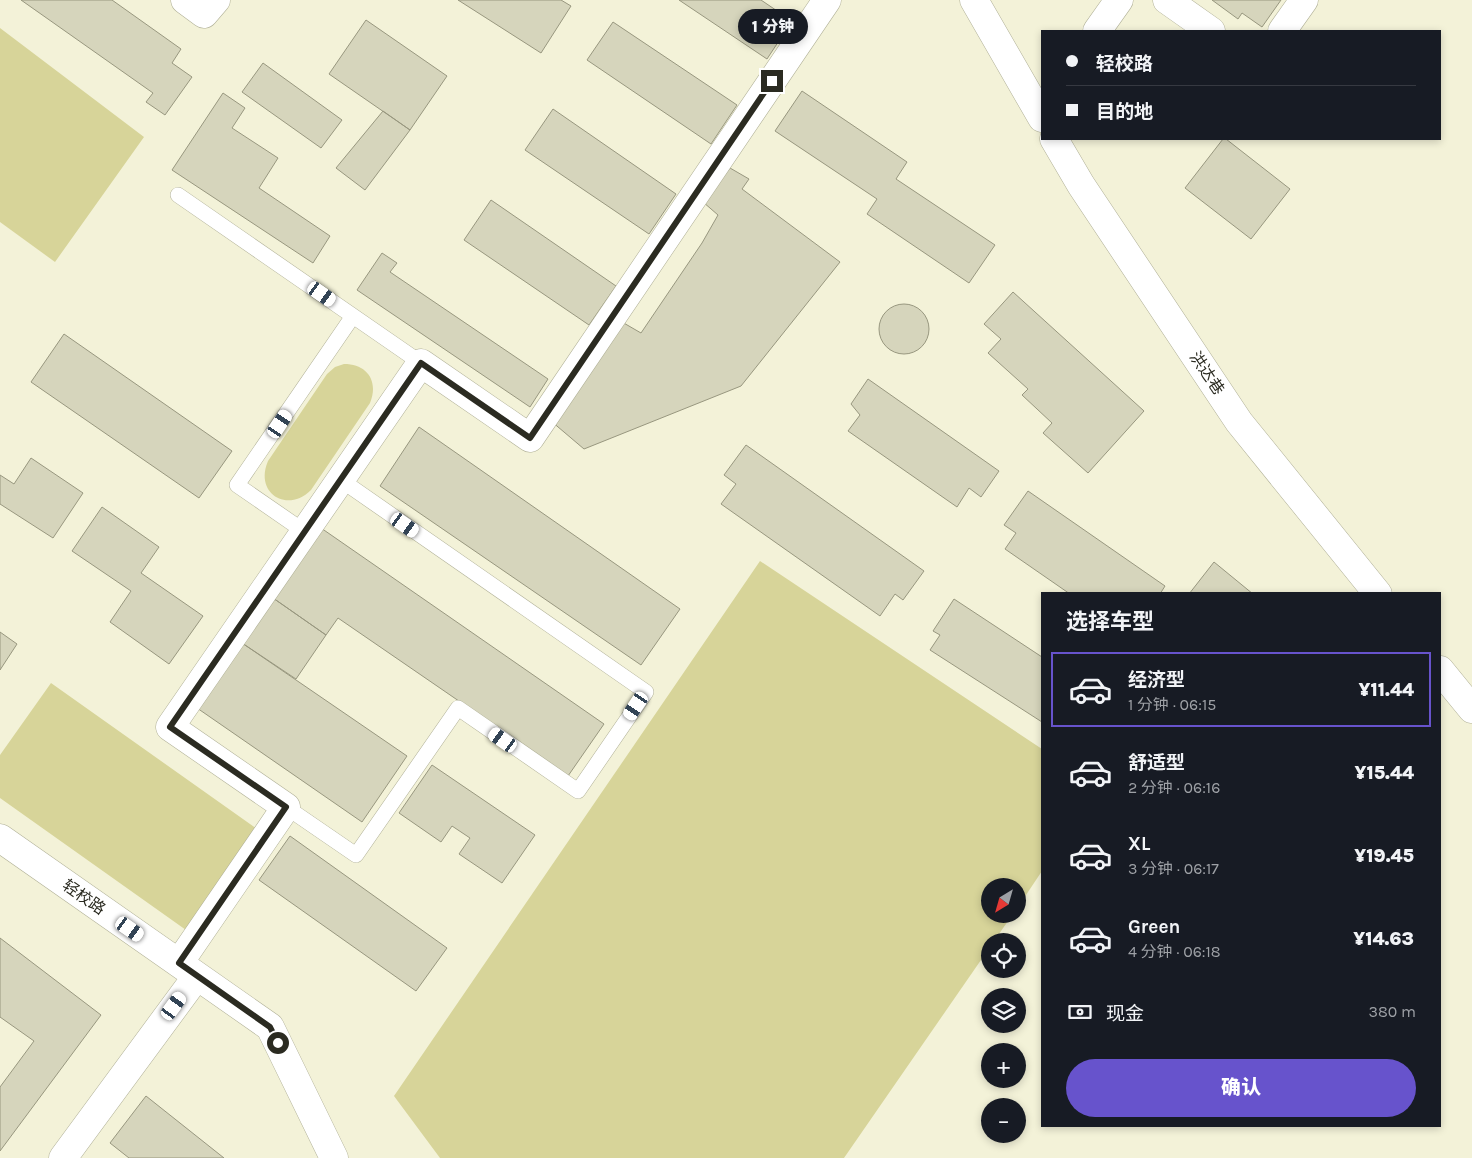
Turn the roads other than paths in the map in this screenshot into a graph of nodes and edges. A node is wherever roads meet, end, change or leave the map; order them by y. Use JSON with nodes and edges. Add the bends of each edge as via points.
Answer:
{"nodes":[{"id":1,"x":185,"y":0,"type":"edge"},
{"id":2,"x":216,"y":0,"type":"edge"},
{"id":3,"x":827,"y":0,"type":"edge"},
{"id":4,"x":974,"y":0,"type":"edge"},
{"id":5,"x":1120,"y":0,"type":"edge"},
{"id":6,"x":1167,"y":0,"type":"edge"},
{"id":7,"x":1304,"y":0,"type":"edge"},
{"id":8,"x":1098,"y":30,"type":"edge"},
{"id":9,"x":1210,"y":30,"type":"edge"},
{"id":10,"x":1283,"y":30,"type":"edge"},
{"id":11,"x":1041,"y":113,"type":"edge"},
{"id":12,"x":1055,"y":140,"type":"edge"},
{"id":13,"x":178,"y":195,"type":"dead end"},
{"id":14,"x":353,"y":316,"type":"junction"},
{"id":15,"x":421,"y":363,"type":"junction"},
{"id":16,"x":340,"y":480,"type":"junction"},
{"id":17,"x":305,"y":532,"type":"junction"},
{"id":18,"x":1376,"y":592,"type":"edge"},
{"id":19,"x":1441,"y":671,"type":"edge"},
{"id":20,"x":1471,"y":706,"type":"edge"},
{"id":21,"x":286,"y":807,"type":"junction"},
{"id":22,"x":0,"y":838,"type":"edge"},
{"id":23,"x":188,"y":969,"type":"junction"},
{"id":24,"x":63,"y":1158,"type":"edge"},
{"id":25,"x":334,"y":1158,"type":"edge"}],
"edges":[{"from":1,"to":2,"type":"street","via":[[204,14]]},
{"from":3,"to":15,"type":"street","via":[[530,438]]},
{"from":4,"to":11,"type":"street"},
{"from":5,"to":8,"type":"street"},
{"from":6,"to":9,"type":"street"},
{"from":7,"to":10,"type":"street"},
{"from":12,"to":18,"type":"street","name":"洪达巷","via":[[1239,422]]},
{"from":13,"to":14,"type":"lane"},
{"from":14,"to":15,"type":"lane"},
{"from":14,"to":17,"type":"lane","via":[[237,485]]},
{"from":15,"to":16,"type":"street"},
{"from":16,"to":17,"type":"street"},
{"from":16,"to":21,"type":"lane","via":[[646,692],[578,792],[458,708],[356,855]]},
{"from":17,"to":21,"type":"street","via":[[170,727]]},
{"from":19,"to":20,"type":"street"},
{"from":21,"to":23,"type":"street"},
{"from":22,"to":23,"type":"street","name":"轻校路"},
{"from":23,"to":24,"type":"street"},
{"from":23,"to":25,"type":"street","name":"轻校路","via":[[270,1027]]}]}
